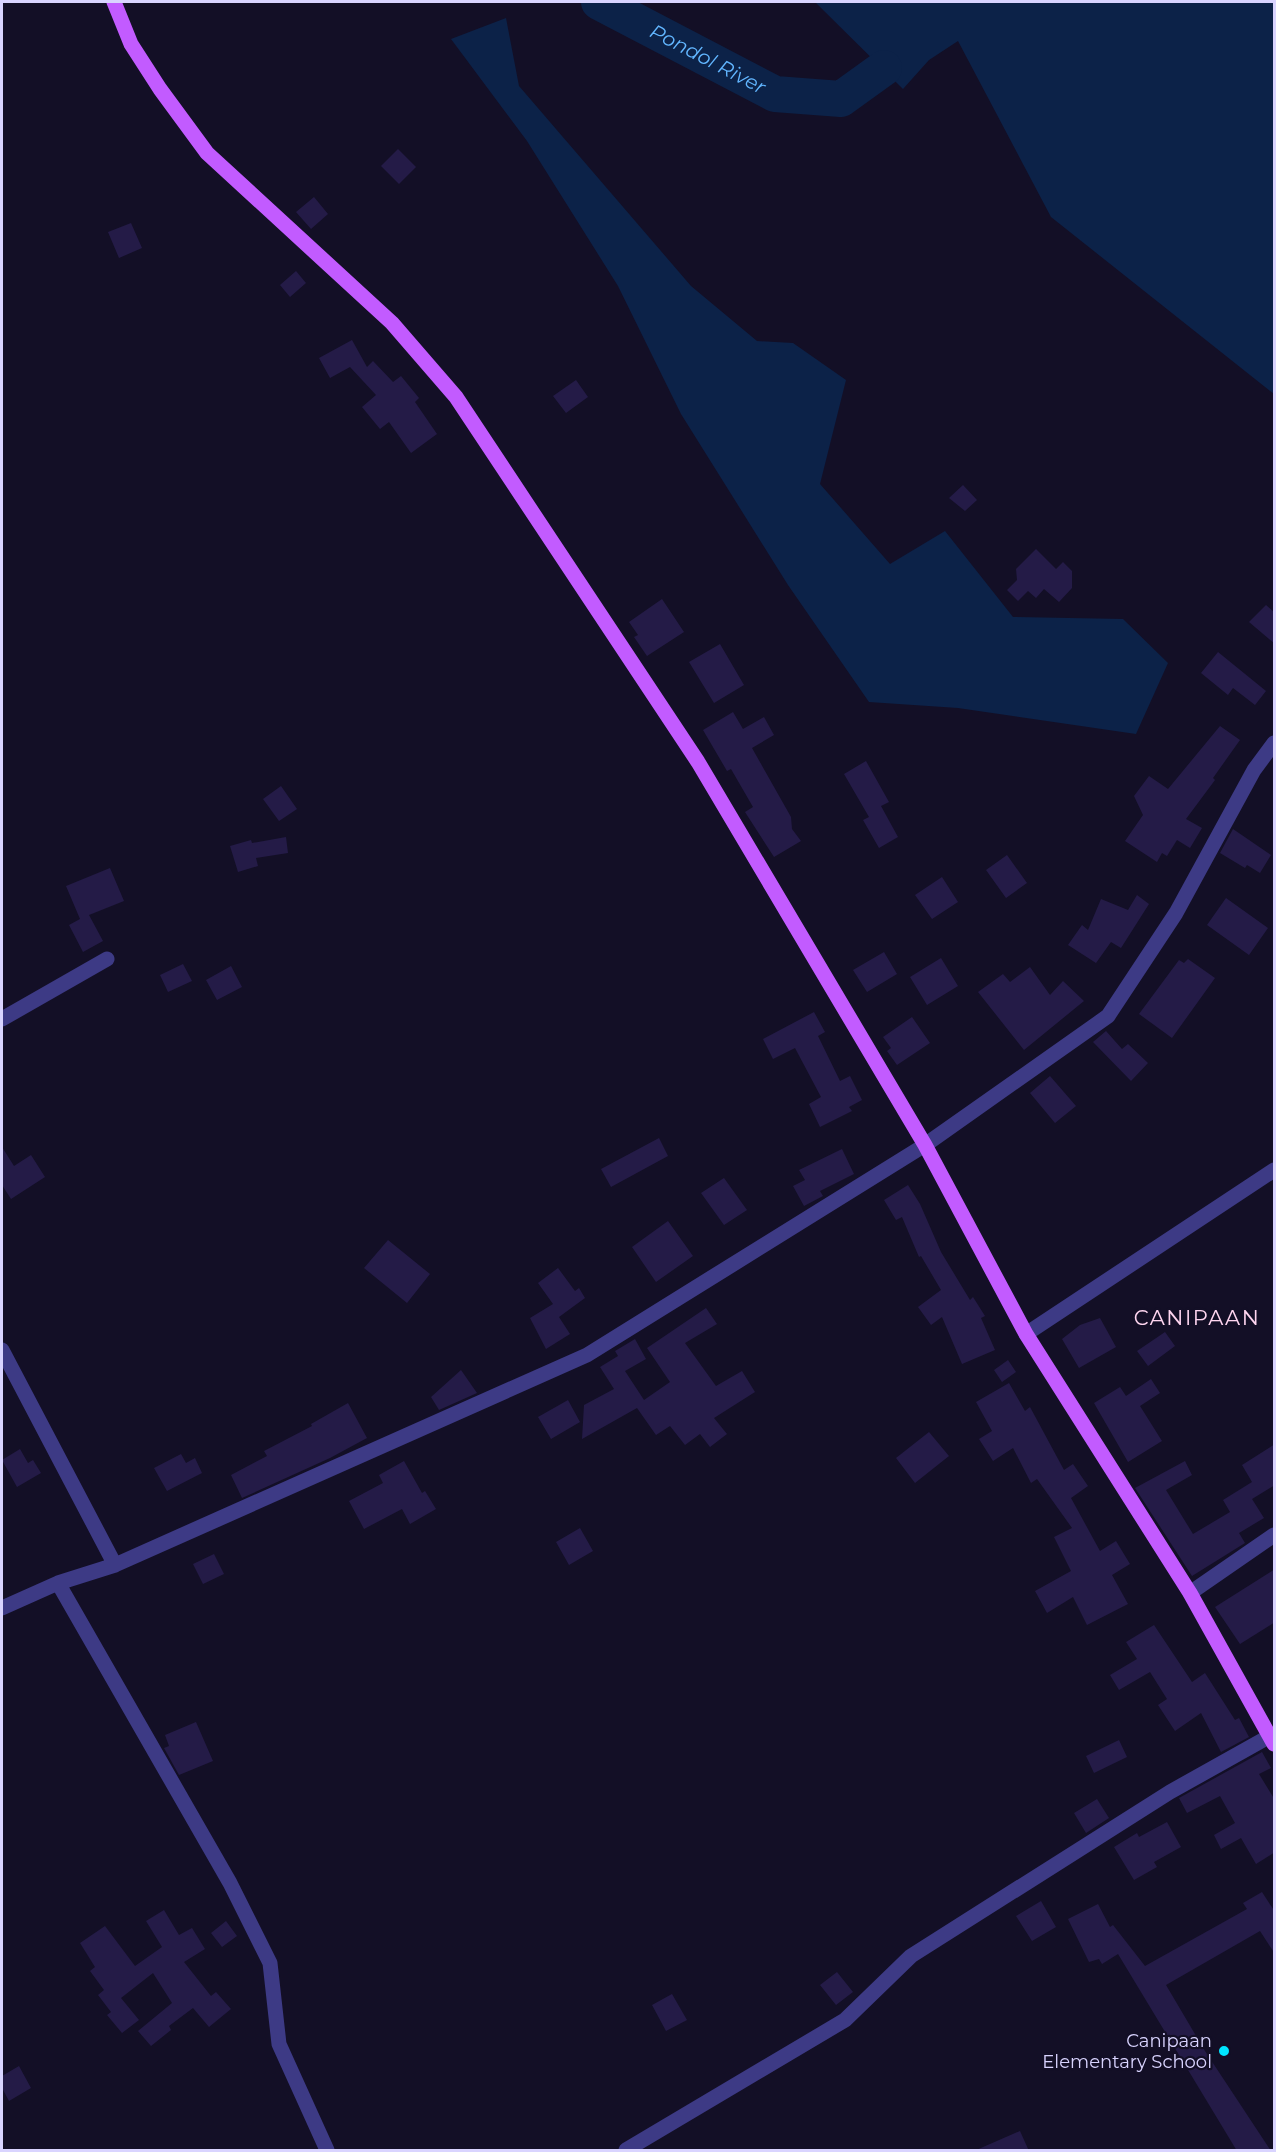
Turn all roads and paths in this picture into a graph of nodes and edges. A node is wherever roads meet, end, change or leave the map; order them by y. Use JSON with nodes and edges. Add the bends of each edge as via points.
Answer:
{"nodes":[{"id":1,"x":114,"y":2,"type":"edge"},
{"id":2,"x":1275,"y":743,"type":"edge"},
{"id":3,"x":108,"y":959,"type":"dead end"},
{"id":4,"x":2,"y":1019,"type":"edge"},
{"id":5,"x":926,"y":1145,"type":"junction"},
{"id":6,"x":1275,"y":1170,"type":"edge"},
{"id":7,"x":1026,"y":1334,"type":"junction"},
{"id":8,"x":2,"y":1350,"type":"edge"},
{"id":9,"x":1275,"y":1535,"type":"edge"},
{"id":10,"x":115,"y":1565,"type":"junction"},
{"id":11,"x":58,"y":1583,"type":"junction"},
{"id":12,"x":1190,"y":1593,"type":"junction"},
{"id":13,"x":2,"y":1608,"type":"edge"},
{"id":14,"x":1272,"y":1740,"type":"edge"},
{"id":15,"x":327,"y":2151,"type":"edge"},
{"id":16,"x":626,"y":2151,"type":"edge"}],
"edges":[{"from":1,"to":5,"type":"main road","via":[[131,44],[207,153],[392,323],[456,397],[698,762]]},
{"from":2,"to":5,"type":"street","via":[[1254,770],[1176,913],[1108,1016]]},
{"from":3,"to":4,"type":"street"},
{"from":5,"to":7,"type":"main road"},
{"from":5,"to":10,"type":"street","via":[[587,1355]]},
{"from":6,"to":7,"type":"street"},
{"from":7,"to":12,"type":"main road"},
{"from":8,"to":10,"type":"street"},
{"from":9,"to":12,"type":"street"},
{"from":10,"to":11,"type":"street"},
{"from":11,"to":13,"type":"street"},
{"from":11,"to":15,"type":"street","via":[[230,1883],[270,1963],[279,2044]]},
{"from":12,"to":14,"type":"main road"},
{"from":14,"to":16,"type":"street","via":[[1170,1792],[911,1956],[845,2020]]}]}
